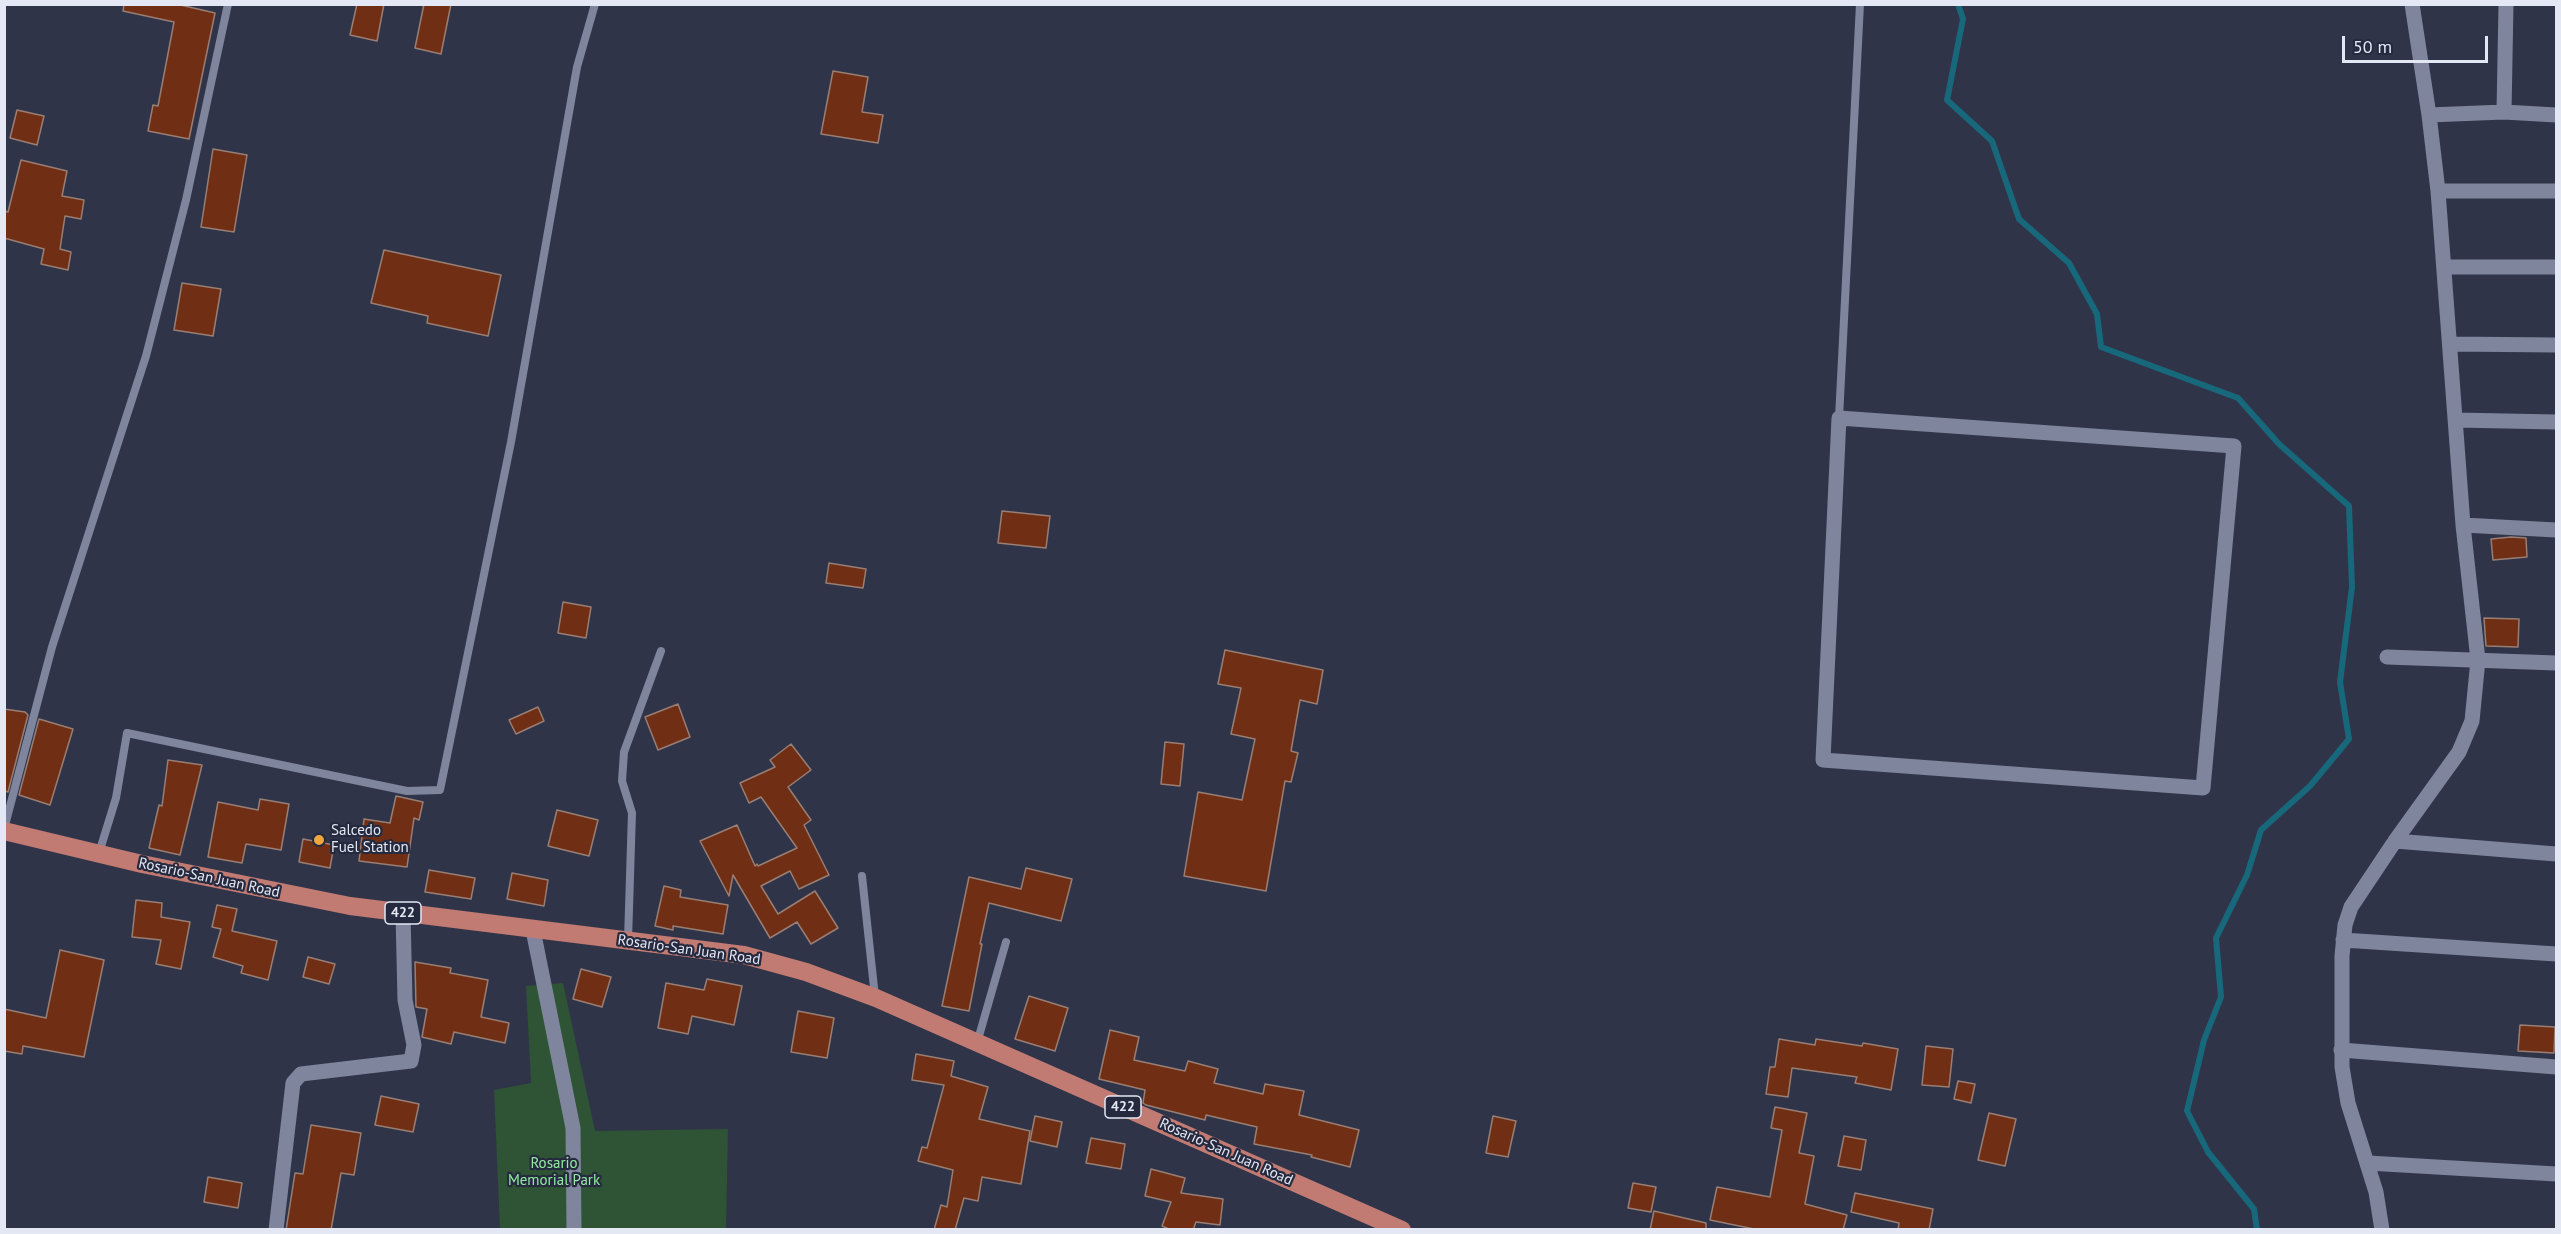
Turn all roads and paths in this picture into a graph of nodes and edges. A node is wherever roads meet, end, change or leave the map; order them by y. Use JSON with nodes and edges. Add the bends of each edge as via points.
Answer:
{"nodes":[{"id":1,"x":228,"y":4,"type":"edge"},
{"id":2,"x":595,"y":4,"type":"edge"},
{"id":3,"x":1860,"y":4,"type":"edge"},
{"id":4,"x":2412,"y":4,"type":"edge"},
{"id":5,"x":2506,"y":4,"type":"edge"},
{"id":6,"x":2504,"y":112,"type":"junction"},
{"id":7,"x":2429,"y":115,"type":"junction"},
{"id":8,"x":2556,"y":115,"type":"edge"},
{"id":9,"x":2438,"y":191,"type":"junction"},
{"id":10,"x":2556,"y":191,"type":"edge"},
{"id":11,"x":2445,"y":267,"type":"junction"},
{"id":12,"x":2556,"y":267,"type":"edge"},
{"id":13,"x":2451,"y":344,"type":"junction"},
{"id":14,"x":2556,"y":345,"type":"edge"},
{"id":15,"x":1839,"y":418,"type":"junction"},
{"id":16,"x":2456,"y":420,"type":"junction"},
{"id":17,"x":2556,"y":422,"type":"edge"},
{"id":18,"x":2463,"y":525,"type":"junction"},
{"id":19,"x":2556,"y":530,"type":"edge"},
{"id":20,"x":661,"y":651,"type":"dead end"},
{"id":21,"x":2387,"y":657,"type":"dead end"},
{"id":22,"x":2478,"y":660,"type":"junction"},
{"id":23,"x":2556,"y":663,"type":"edge"},
{"id":24,"x":4,"y":830,"type":"edge"},
{"id":25,"x":2395,"y":841,"type":"junction"},
{"id":26,"x":99,"y":853,"type":"junction"},
{"id":27,"x":2556,"y":854,"type":"edge"},
{"id":28,"x":862,"y":876,"type":"dead end"},
{"id":29,"x":403,"y":913,"type":"junction"},
{"id":30,"x":533,"y":930,"type":"junction"},
{"id":31,"x":2343,"y":940,"type":"junction"},
{"id":32,"x":628,"y":941,"type":"junction"},
{"id":33,"x":1006,"y":942,"type":"dead end"},
{"id":34,"x":2556,"y":954,"type":"edge"},
{"id":35,"x":876,"y":998,"type":"junction"},
{"id":36,"x":976,"y":1044,"type":"junction"},
{"id":37,"x":2342,"y":1050,"type":"junction"},
{"id":38,"x":2556,"y":1067,"type":"edge"},
{"id":39,"x":2368,"y":1163,"type":"junction"},
{"id":40,"x":2556,"y":1174,"type":"edge"},
{"id":41,"x":276,"y":1230,"type":"edge"},
{"id":42,"x":574,"y":1230,"type":"edge"},
{"id":43,"x":1402,"y":1230,"type":"edge"},
{"id":44,"x":2382,"y":1230,"type":"edge"}],
"edges":[{"from":1,"to":24,"type":"lane","via":[[186,200],[146,356],[52,647]]},
{"from":2,"to":26,"type":"lane","via":[[577,68],[511,442],[440,790],[407,791],[127,733],[116,798]]},
{"from":3,"to":15,"type":"lane"},
{"from":4,"to":7,"type":"street"},
{"from":5,"to":6,"type":"street"},
{"from":6,"to":7,"type":"street"},
{"from":6,"to":8,"type":"street"},
{"from":7,"to":9,"type":"street"},
{"from":9,"to":10,"type":"street"},
{"from":9,"to":11,"type":"street"},
{"from":11,"to":12,"type":"street"},
{"from":11,"to":13,"type":"street"},
{"from":13,"to":14,"type":"street"},
{"from":13,"to":16,"type":"street"},
{"from":15,"to":15,"type":"street","via":[[1823,760],[2203,788],[2234,446]]},
{"from":16,"to":17,"type":"street"},
{"from":16,"to":18,"type":"street"},
{"from":18,"to":19,"type":"street"},
{"from":18,"to":22,"type":"street"},
{"from":20,"to":32,"type":"lane","via":[[624,752],[622,781],[632,813]]},
{"from":21,"to":22,"type":"street"},
{"from":22,"to":23,"type":"street"},
{"from":22,"to":25,"type":"street","via":[[2472,721],[2459,752]]},
{"from":24,"to":26,"type":"main road","name":"Rosario-San Juan Road","number":"422"},
{"from":25,"to":27,"type":"street"},
{"from":25,"to":31,"type":"street","via":[[2351,908]]},
{"from":26,"to":29,"type":"main road","name":"Rosario-San Juan Road","number":"422","via":[[328,902]]},
{"from":28,"to":35,"type":"lane"},
{"from":29,"to":30,"type":"main road","name":"Rosario-San Juan Road","number":"422"},
{"from":29,"to":41,"type":"street","via":[[405,1000],[414,1045],[411,1061],[301,1074],[293,1083]]},
{"from":30,"to":32,"type":"main road","name":"Rosario-San Juan Road","number":"422"},
{"from":30,"to":42,"type":"street","via":[[573,1128]]},
{"from":31,"to":34,"type":"street"},
{"from":31,"to":37,"type":"street"},
{"from":32,"to":35,"type":"main road","name":"Rosario-San Juan Road","number":"422","via":[[744,955],[806,972]]},
{"from":33,"to":36,"type":"lane"},
{"from":35,"to":36,"type":"main road","name":"Rosario-San Juan Road","number":"422"},
{"from":36,"to":43,"type":"main road","name":"Rosario-San Juan Road","number":"422"},
{"from":37,"to":38,"type":"street"},
{"from":37,"to":39,"type":"street","via":[[2348,1103]]},
{"from":39,"to":40,"type":"street"},
{"from":39,"to":44,"type":"street"}]}
